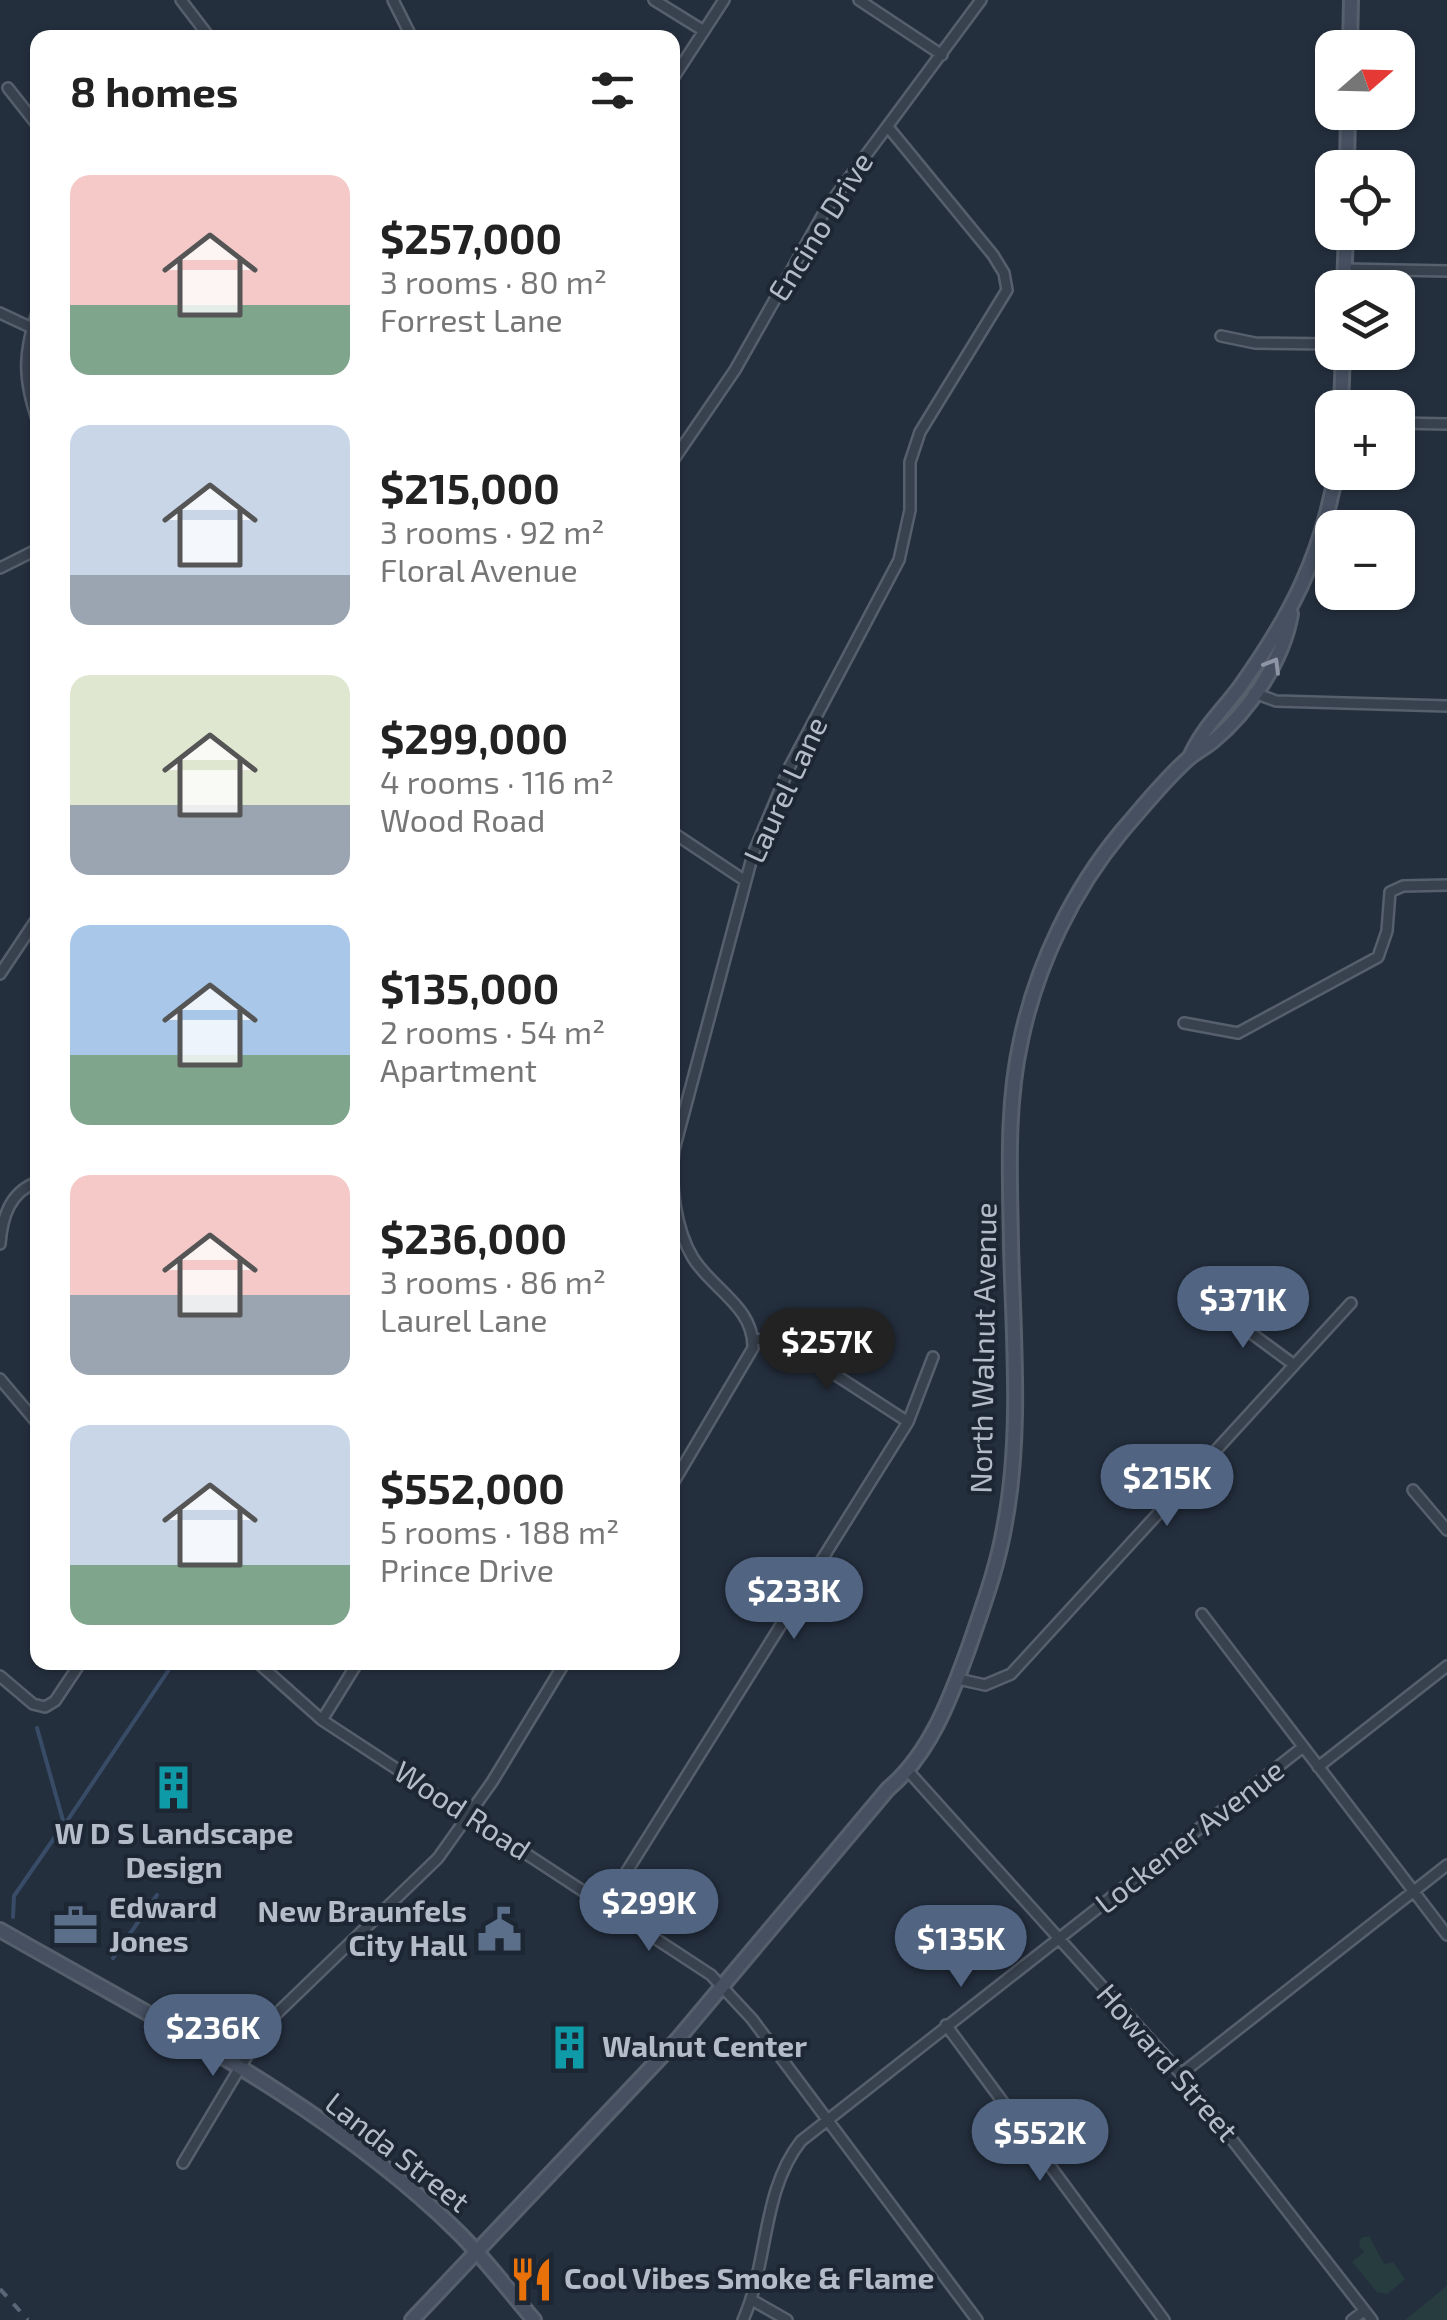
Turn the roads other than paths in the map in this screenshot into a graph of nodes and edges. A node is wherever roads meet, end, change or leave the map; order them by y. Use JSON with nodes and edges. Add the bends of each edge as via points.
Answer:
{"nodes":[{"id":1,"x":181,"y":0,"type":"edge"},
{"id":2,"x":393,"y":0,"type":"edge"},
{"id":3,"x":654,"y":0,"type":"edge"},
{"id":4,"x":724,"y":0,"type":"edge"},
{"id":5,"x":859,"y":0,"type":"edge"},
{"id":6,"x":982,"y":0,"type":"edge"},
{"id":7,"x":1351,"y":0,"type":"edge"},
{"id":8,"x":204,"y":30,"type":"edge"},
{"id":9,"x":408,"y":30,"type":"edge"},
{"id":10,"x":1350,"y":30,"type":"edge"},
{"id":11,"x":704,"y":32,"type":"junction"},
{"id":12,"x":942,"y":55,"type":"junction"},
{"id":13,"x":680,"y":68,"type":"edge"},
{"id":14,"x":8,"y":88,"type":"dead end"},
{"id":15,"x":30,"y":116,"type":"edge"},
{"id":16,"x":888,"y":127,"type":"junction"},
{"id":17,"x":1346,"y":250,"type":"edge"},
{"id":18,"x":1345,"y":269,"type":"joint"},
{"id":19,"x":1447,"y":271,"type":"edge"},
{"id":20,"x":0,"y":313,"type":"edge"},
{"id":21,"x":30,"y":327,"type":"edge"},
{"id":22,"x":1221,"y":336,"type":"dead end"},
{"id":23,"x":30,"y":338,"type":"edge"},
{"id":24,"x":1315,"y":344,"type":"edge"},
{"id":25,"x":30,"y":392,"type":"edge"},
{"id":26,"x":1415,"y":423,"type":"edge"},
{"id":27,"x":1447,"y":424,"type":"edge"},
{"id":28,"x":680,"y":450,"type":"edge"},
{"id":29,"x":1332,"y":490,"type":"edge"},
{"id":30,"x":30,"y":553,"type":"edge"},
{"id":31,"x":0,"y":568,"type":"edge"},
{"id":32,"x":1291,"y":614,"type":"junction"},
{"id":33,"x":1254,"y":693,"type":"junction"},
{"id":34,"x":1447,"y":706,"type":"edge"},
{"id":35,"x":1190,"y":757,"type":"junction"},
{"id":36,"x":680,"y":837,"type":"edge"},
{"id":37,"x":744,"y":880,"type":"junction"},
{"id":38,"x":1447,"y":884,"type":"edge"},
{"id":39,"x":30,"y":929,"type":"edge"},
{"id":40,"x":0,"y":974,"type":"edge"},
{"id":41,"x":1184,"y":1023,"type":"dead end"},
{"id":42,"x":680,"y":1113,"type":"edge"},
{"id":43,"x":30,"y":1185,"type":"edge"},
{"id":44,"x":680,"y":1213,"type":"edge"},
{"id":45,"x":0,"y":1244,"type":"edge"},
{"id":46,"x":1351,"y":1303,"type":"dead end"},
{"id":47,"x":1217,"y":1308,"type":"dead end"},
{"id":48,"x":753,"y":1339,"type":"junction"},
{"id":49,"x":934,"y":1357,"type":"dead end"},
{"id":50,"x":1292,"y":1364,"type":"junction"},
{"id":51,"x":0,"y":1379,"type":"edge"},
{"id":52,"x":30,"y":1415,"type":"edge"},
{"id":53,"x":908,"y":1422,"type":"junction"},
{"id":54,"x":680,"y":1471,"type":"edge"},
{"id":55,"x":1413,"y":1490,"type":"dead end"},
{"id":56,"x":1447,"y":1530,"type":"edge"},
{"id":57,"x":1202,"y":1614,"type":"dead end"},
{"id":58,"x":1447,"y":1666,"type":"edge"},
{"id":59,"x":76,"y":1670,"type":"edge"},
{"id":60,"x":266,"y":1670,"type":"edge"},
{"id":61,"x":353,"y":1670,"type":"edge"},
{"id":62,"x":560,"y":1670,"type":"edge"},
{"id":63,"x":0,"y":1676,"type":"edge"},
{"id":64,"x":958,"y":1679,"type":"junction"},
{"id":65,"x":322,"y":1720,"type":"junction"},
{"id":66,"x":1303,"y":1747,"type":"junction"},
{"id":67,"x":1318,"y":1766,"type":"junction"},
{"id":68,"x":909,"y":1772,"type":"junction"},
{"id":69,"x":470,"y":1816,"type":"junction"},
{"id":70,"x":1447,"y":1865,"type":"edge"},
{"id":71,"x":1414,"y":1892,"type":"junction"},
{"id":72,"x":607,"y":1903,"type":"junction"},
{"id":73,"x":0,"y":1930,"type":"edge"},
{"id":74,"x":1447,"y":1935,"type":"edge"},
{"id":75,"x":1060,"y":1940,"type":"junction"},
{"id":76,"x":723,"y":1987,"type":"junction"},
{"id":77,"x":946,"y":2026,"type":"junction"},
{"id":78,"x":240,"y":2070,"type":"junction"},
{"id":79,"x":1181,"y":2074,"type":"junction"},
{"id":80,"x":828,"y":2119,"type":"junction"},
{"id":81,"x":183,"y":2164,"type":"dead end"},
{"id":82,"x":476,"y":2250,"type":"junction"},
{"id":83,"x":752,"y":2300,"type":"junction"},
{"id":84,"x":1364,"y":2311,"type":"junction"},
{"id":85,"x":412,"y":2320,"type":"edge"},
{"id":86,"x":534,"y":2320,"type":"edge"},
{"id":87,"x":743,"y":2320,"type":"edge"},
{"id":88,"x":786,"y":2320,"type":"edge"},
{"id":89,"x":977,"y":2320,"type":"edge"},
{"id":90,"x":1164,"y":2320,"type":"edge"},
{"id":91,"x":1352,"y":2320,"type":"edge"},
{"id":92,"x":1372,"y":2320,"type":"edge"}],
"edges":[{"from":1,"to":8,"type":"street"},
{"from":2,"to":9,"type":"street"},
{"from":3,"to":11,"type":"street"},
{"from":4,"to":11,"type":"street"},
{"from":5,"to":12,"type":"street"},
{"from":6,"to":12,"type":"street","name":"Encino Drive"},
{"from":7,"to":10,"type":"main road"},
{"from":11,"to":13,"type":"street"},
{"from":12,"to":16,"type":"street","name":"Encino Drive"},
{"from":14,"to":15,"type":"street"},
{"from":16,"to":28,"type":"street","name":"Encino Drive","via":[[826,209],[735,370]]},
{"from":16,"to":37,"type":"street","name":"Laurel Lane","via":[[1000,264],[1006,298],[920,432],[910,462],[910,510],[899,560],[784,781]]},
{"from":17,"to":18,"type":"main road"},
{"from":18,"to":19,"type":"street"},
{"from":20,"to":21,"type":"street"},
{"from":22,"to":24,"type":"street"},
{"from":23,"to":25,"type":"street","via":[[24,370]]},
{"from":26,"to":27,"type":"street"},
{"from":29,"to":32,"type":"main road","name":"North Walnut Avenue","via":[[1321,540]]},
{"from":30,"to":31,"type":"street"},
{"from":33,"to":32,"type":"main road","name":"North Walnut Avenue","one_way":true,"via":[[1284,647]]},
{"from":32,"to":35,"type":"main road","name":"North Walnut Avenue"},
{"from":33,"to":34,"type":"street","via":[[1276,700]]},
{"from":33,"to":35,"type":"main road","name":"North Walnut Avenue","via":[[1217,738]]},
{"from":35,"to":64,"type":"main road","name":"North Walnut Avenue","via":[[1082,888],[1048,954],[1022,1037],[1009,1148],[1008,1505],[990,1586]]},
{"from":36,"to":37,"type":"street"},
{"from":37,"to":42,"type":"street","name":"Laurel Lane"},
{"from":38,"to":41,"type":"street","via":[[1390,892],[1378,957],[1238,1032]]},
{"from":39,"to":40,"type":"street"},
{"from":43,"to":45,"type":"street","via":[[2,1221]]},
{"from":44,"to":48,"type":"street","name":"Laurel Lane","via":[[685,1240],[704,1273],[743,1313]]},
{"from":46,"to":50,"type":"street"},
{"from":47,"to":50,"type":"street"},
{"from":48,"to":53,"type":"street","via":[[786,1342]]},
{"from":48,"to":54,"type":"street","via":[[744,1369]]},
{"from":49,"to":53,"type":"street"},
{"from":50,"to":64,"type":"street","via":[[1010,1674],[985,1685]]},
{"from":51,"to":52,"type":"street"},
{"from":53,"to":72,"type":"street"},
{"from":55,"to":56,"type":"street"},
{"from":57,"to":66,"type":"street"},
{"from":58,"to":67,"type":"street","name":"Lockener Avenue"},
{"from":59,"to":63,"type":"street","via":[[45,1707]]},
{"from":60,"to":65,"type":"street","name":"Wood Road"},
{"from":61,"to":65,"type":"street"},
{"from":62,"to":69,"type":"street"},
{"from":64,"to":68,"type":"main road","name":"North Walnut Avenue"},
{"from":65,"to":69,"type":"street","name":"Wood Road"},
{"from":66,"to":67,"type":"street"},
{"from":66,"to":75,"type":"street","name":"Lockener Avenue"},
{"from":67,"to":71,"type":"street"},
{"from":68,"to":75,"type":"street","name":"Howard Street"},
{"from":68,"to":76,"type":"main road","name":"North Walnut Avenue"},
{"from":69,"to":72,"type":"street","name":"Wood Road"},
{"from":69,"to":78,"type":"street","via":[[423,1876],[276,2012]]},
{"from":70,"to":71,"type":"street"},
{"from":71,"to":74,"type":"street"},
{"from":71,"to":79,"type":"street"},
{"from":72,"to":76,"type":"street","name":"Wood Road"},
{"from":73,"to":78,"type":"main road","name":"Landa Street"},
{"from":75,"to":77,"type":"street","name":"Lockener Avenue"},
{"from":75,"to":79,"type":"street","name":"Howard Street"},
{"from":76,"to":80,"type":"street","name":"Wood Road"},
{"from":76,"to":82,"type":"main road","name":"North Walnut Avenue"},
{"from":77,"to":80,"type":"street","name":"Lockener Avenue"},
{"from":77,"to":90,"type":"street"},
{"from":78,"to":81,"type":"street"},
{"from":78,"to":82,"type":"main road","name":"Landa Street","via":[[358,2149]]},
{"from":79,"to":84,"type":"street","name":"Howard Street"},
{"from":80,"to":83,"type":"street","name":"Lockener Avenue","via":[[786,2160]]},
{"from":80,"to":89,"type":"street","name":"Wood Road"},
{"from":82,"to":85,"type":"main road","name":"North Walnut Avenue"},
{"from":82,"to":86,"type":"main road","name":"Landa Street"},
{"from":83,"to":87,"type":"street","name":"Lockener Avenue"},
{"from":83,"to":88,"type":"street"},
{"from":84,"to":91,"type":"street"},
{"from":84,"to":92,"type":"street","name":"Howard Street"}]}
